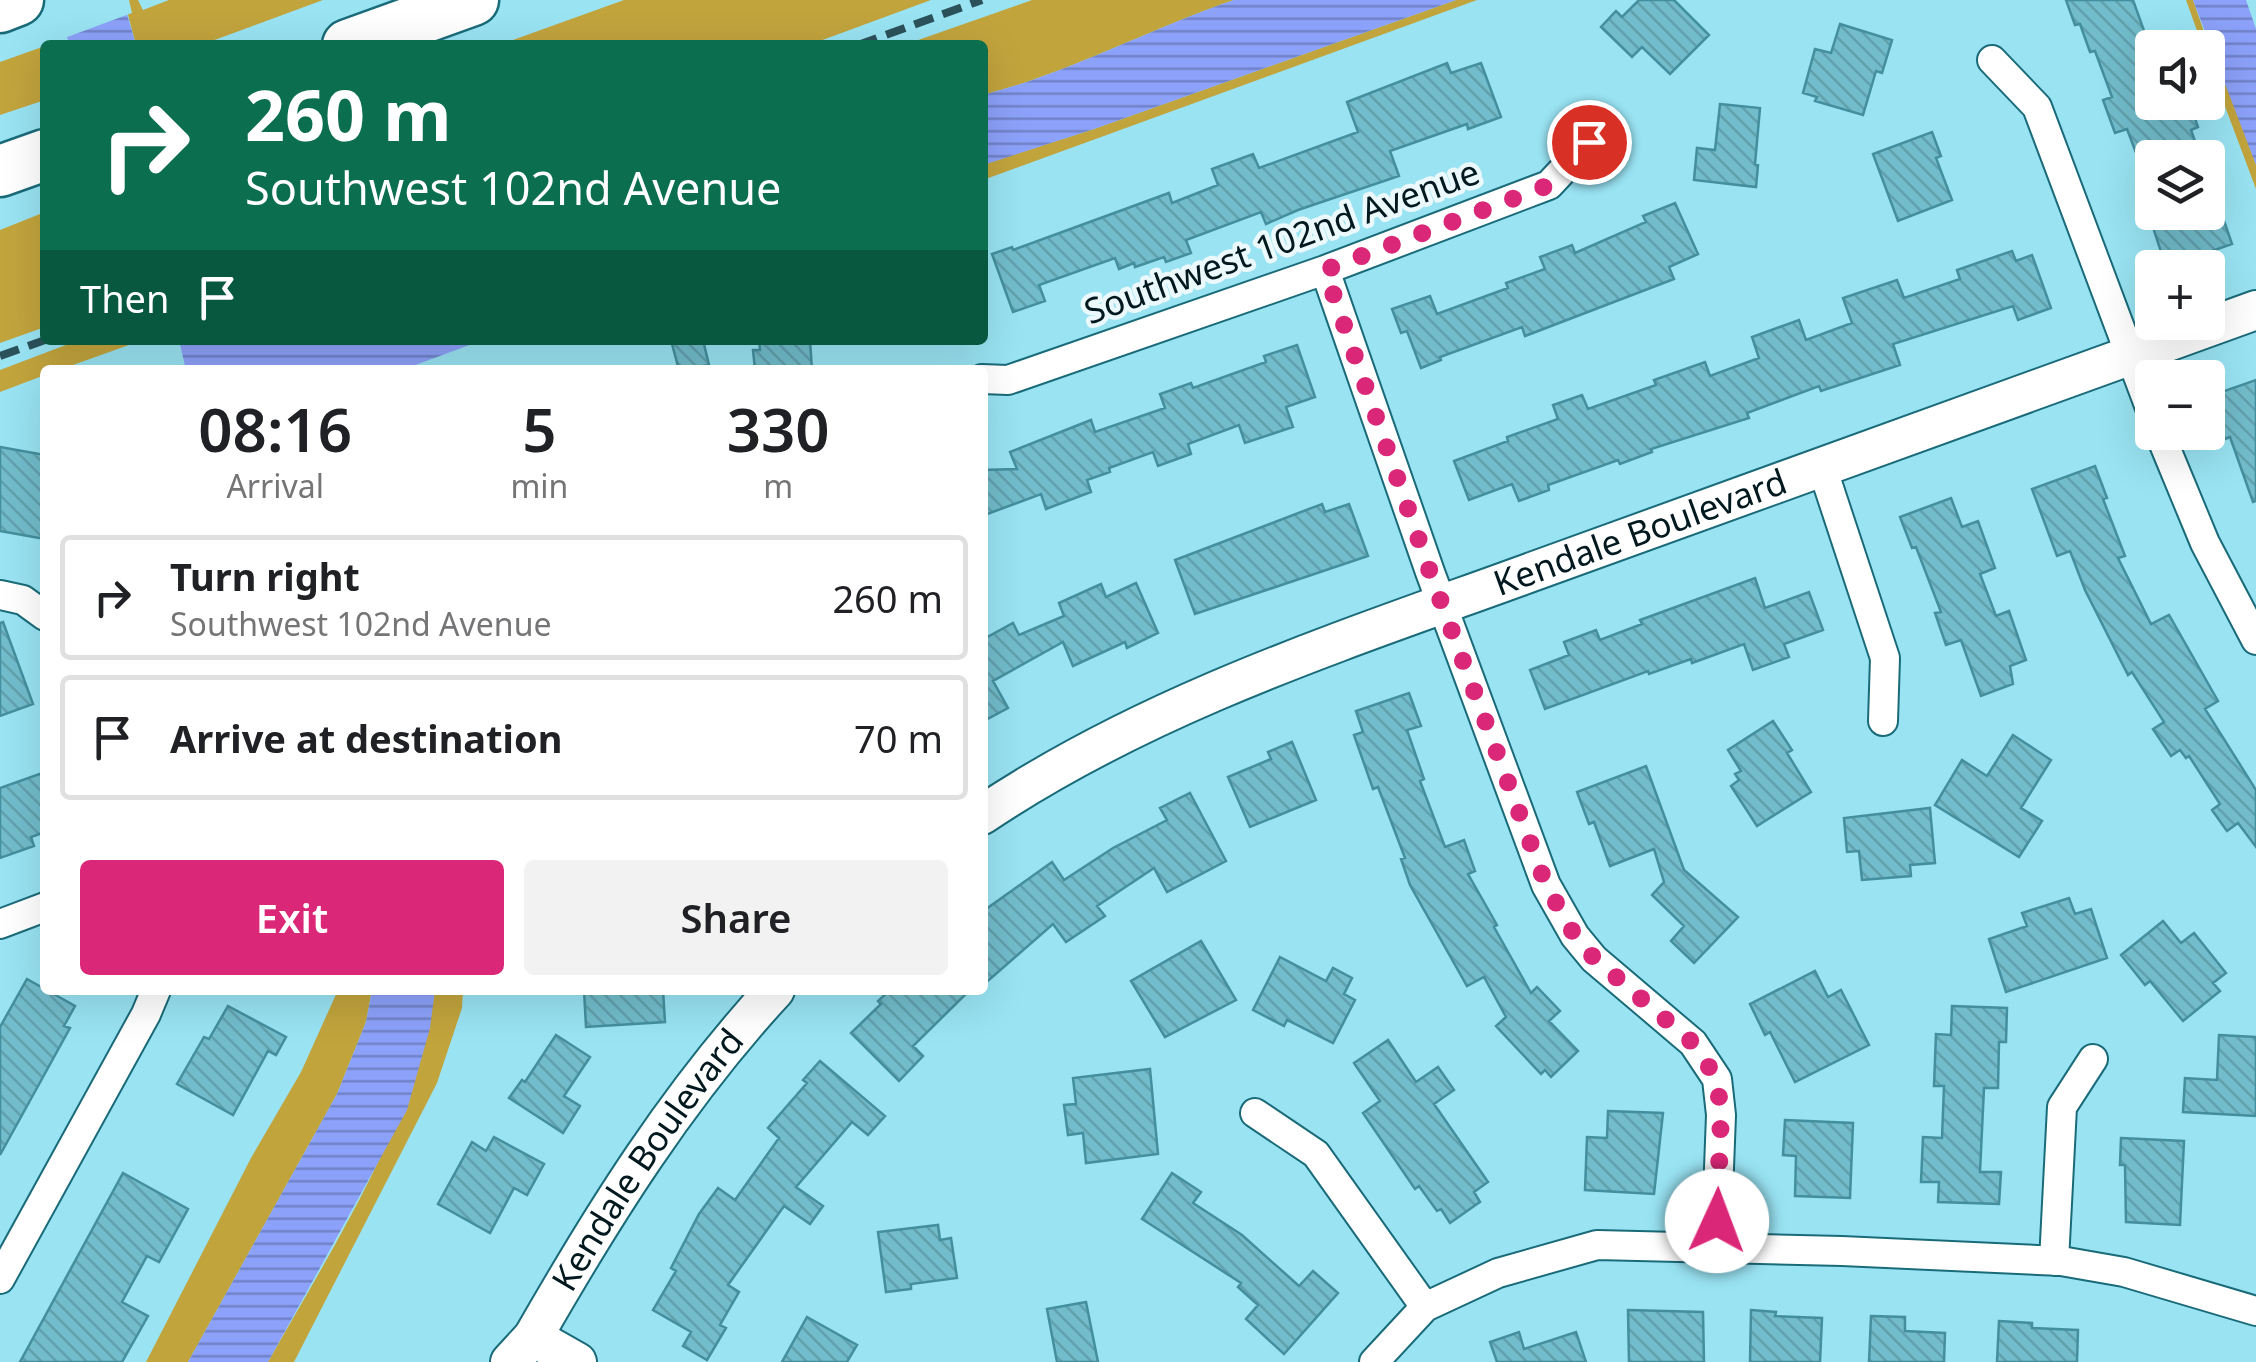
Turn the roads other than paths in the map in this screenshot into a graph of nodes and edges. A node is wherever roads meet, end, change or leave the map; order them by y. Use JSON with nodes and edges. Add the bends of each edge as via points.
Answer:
{"nodes":[{"id":1,"x":18,"y":0,"type":"edge"},
{"id":2,"x":473,"y":0,"type":"edge"},
{"id":3,"x":0,"y":7,"type":"edge"},
{"id":4,"x":362,"y":40,"type":"edge"},
{"id":5,"x":1992,"y":60,"type":"dead end"},
{"id":6,"x":1589,"y":142,"type":"dead end"},
{"id":7,"x":40,"y":157,"type":"edge"},
{"id":8,"x":0,"y":171,"type":"edge"},
{"id":9,"x":1325,"y":270,"type":"junction"},
{"id":10,"x":2256,"y":310,"type":"edge"},
{"id":11,"x":2132,"y":356,"type":"junction"},
{"id":12,"x":2135,"y":365,"type":"edge"},
{"id":13,"x":988,"y":379,"type":"edge"},
{"id":14,"x":2166,"y":450,"type":"edge"},
{"id":15,"x":1822,"y":466,"type":"junction"},
{"id":16,"x":1442,"y":605,"type":"junction"},
{"id":17,"x":2256,"y":640,"type":"edge"},
{"id":18,"x":1883,"y":721,"type":"dead end"},
{"id":19,"x":988,"y":810,"type":"edge"},
{"id":20,"x":40,"y":909,"type":"edge"},
{"id":21,"x":0,"y":924,"type":"edge"},
{"id":22,"x":154,"y":995,"type":"edge"},
{"id":23,"x":770,"y":995,"type":"edge"},
{"id":24,"x":2093,"y":1060,"type":"dead end"},
{"id":25,"x":1255,"y":1112,"type":"dead end"},
{"id":26,"x":1716,"y":1247,"type":"junction"},
{"id":27,"x":2054,"y":1260,"type":"junction"},
{"id":28,"x":0,"y":1279,"type":"edge"},
{"id":29,"x":1425,"y":1307,"type":"junction"},
{"id":30,"x":2256,"y":1311,"type":"edge"},
{"id":31,"x":524,"y":1354,"type":"edge"},
{"id":32,"x":577,"y":1362,"type":"edge"},
{"id":33,"x":1374,"y":1362,"type":"edge"}],
"edges":[{"from":1,"to":3,"type":"highway"},
{"from":2,"to":4,"type":"highway"},
{"from":5,"to":11,"type":"street","via":[[2038,107]]},
{"from":6,"to":9,"type":"street","name":"Southwest 102nd Avenue","via":[[1549,185]]},
{"from":7,"to":8,"type":"highway"},
{"from":9,"to":13,"type":"street","name":"Southwest 102nd Avenue","via":[[1008,380]]},
{"from":9,"to":16,"type":"street"},
{"from":10,"to":11,"type":"street","name":"Kendale Boulevard"},
{"from":11,"to":12,"type":"street"},
{"from":11,"to":15,"type":"street","name":"Kendale Boulevard"},
{"from":14,"to":17,"type":"street","via":[[2204,543]]},
{"from":15,"to":16,"type":"street","name":"Kendale Boulevard"},
{"from":15,"to":18,"type":"street","via":[[1885,658]]},
{"from":16,"to":19,"type":"street","name":"Kendale Boulevard","via":[[1164,714]]},
{"from":16,"to":26,"type":"street","via":[[1533,857],[1561,912],[1606,970],[1693,1043],[1717,1079]]},
{"from":20,"to":21,"type":"street"},
{"from":22,"to":28,"type":"street"},
{"from":23,"to":31,"type":"street","name":"Kendale Boulevard","via":[[672,1116]]},
{"from":24,"to":27,"type":"street","via":[[2062,1107]]},
{"from":25,"to":29,"type":"street","via":[[1316,1154]]},
{"from":26,"to":27,"type":"street"},
{"from":26,"to":29,"type":"street","via":[[1598,1245],[1498,1273]]},
{"from":27,"to":30,"type":"street","via":[[2124,1272]]},
{"from":29,"to":33,"type":"street"},
{"from":31,"to":32,"type":"street"}]}
